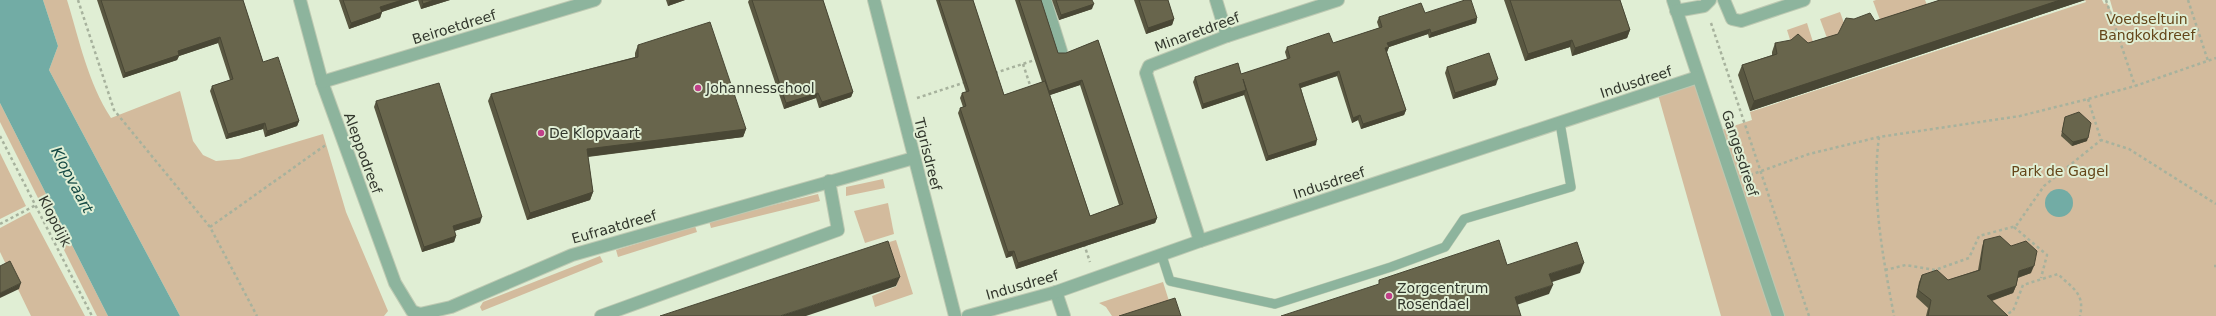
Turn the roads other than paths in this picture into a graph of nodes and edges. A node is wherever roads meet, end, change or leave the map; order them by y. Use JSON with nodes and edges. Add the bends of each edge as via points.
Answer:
{"nodes":[{"id":1,"x":300,"y":0,"type":"edge"},
{"id":2,"x":595,"y":0,"type":"edge"},
{"id":3,"x":874,"y":0,"type":"edge"},
{"id":4,"x":1045,"y":0,"type":"edge"},
{"id":5,"x":1216,"y":0,"type":"edge"},
{"id":6,"x":1338,"y":0,"type":"edge"},
{"id":7,"x":1724,"y":0,"type":"edge"},
{"id":8,"x":1804,"y":0,"type":"edge"},
{"id":9,"x":1707,"y":3,"type":"edge"},
{"id":10,"x":1675,"y":5,"type":"edge"},
{"id":11,"x":1227,"y":36,"type":"junction"},
{"id":12,"x":1061,"y":51,"type":"edge"},
{"id":13,"x":1698,"y":78,"type":"junction"},
{"id":14,"x":322,"y":82,"type":"junction"},
{"id":15,"x":1560,"y":123,"type":"junction"},
{"id":16,"x":914,"y":158,"type":"junction"},
{"id":17,"x":829,"y":181,"type":"junction"},
{"id":18,"x":1200,"y":241,"type":"junction"},
{"id":19,"x":1162,"y":256,"type":"junction"},
{"id":20,"x":1056,"y":292,"type":"junction"},
{"id":21,"x":412,"y":311,"type":"joint"},
{"id":22,"x":452,"y":312,"type":"edge"},
{"id":23,"x":601,"y":316,"type":"edge"},
{"id":24,"x":955,"y":316,"type":"edge"},
{"id":25,"x":968,"y":316,"type":"edge"},
{"id":26,"x":1064,"y":316,"type":"edge"},
{"id":27,"x":1778,"y":316,"type":"edge"}],
"edges":[{"from":1,"to":14,"type":"street","name":"Aleppodreef"},
{"from":2,"to":14,"type":"street","name":"Beiroetdreef"},
{"from":3,"to":16,"type":"street","name":"Tigrisdreef"},
{"from":4,"to":12,"type":"street"},
{"from":5,"to":11,"type":"street"},
{"from":6,"to":11,"type":"street","name":"Minaretdreef"},
{"from":7,"to":8,"type":"street","via":[[1732,18],[1741,21]]},
{"from":9,"to":10,"type":"street"},
{"from":10,"to":13,"type":"street","name":"Gangesdreef"},
{"from":11,"to":18,"type":"street","name":"Minaretdreef","via":[[1150,66],[1146,73]]},
{"from":13,"to":15,"type":"street","name":"Indusdreef"},
{"from":13,"to":27,"type":"street","name":"Gangesdreef"},
{"from":14,"to":21,"type":"street","name":"Aleppodreef","via":[[395,283]]},
{"from":15,"to":18,"type":"street","name":"Indusdreef"},
{"from":15,"to":19,"type":"lane","via":[[1572,188],[1464,219],[1445,246],[1391,267],[1276,304],[1170,281]]},
{"from":16,"to":17,"type":"street","name":"Eufraatdreef"},
{"from":16,"to":24,"type":"street","name":"Tigrisdreef"},
{"from":17,"to":22,"type":"street","name":"Eufraatdreef","via":[[572,255]]},
{"from":17,"to":23,"type":"street","via":[[838,230]]},
{"from":18,"to":19,"type":"street","name":"Indusdreef"},
{"from":19,"to":20,"type":"street","name":"Indusdreef"},
{"from":20,"to":25,"type":"street","name":"Indusdreef"},
{"from":20,"to":26,"type":"street"},
{"from":21,"to":22,"type":"street","name":"Eufraatdreef","via":[[420,314]]}]}
